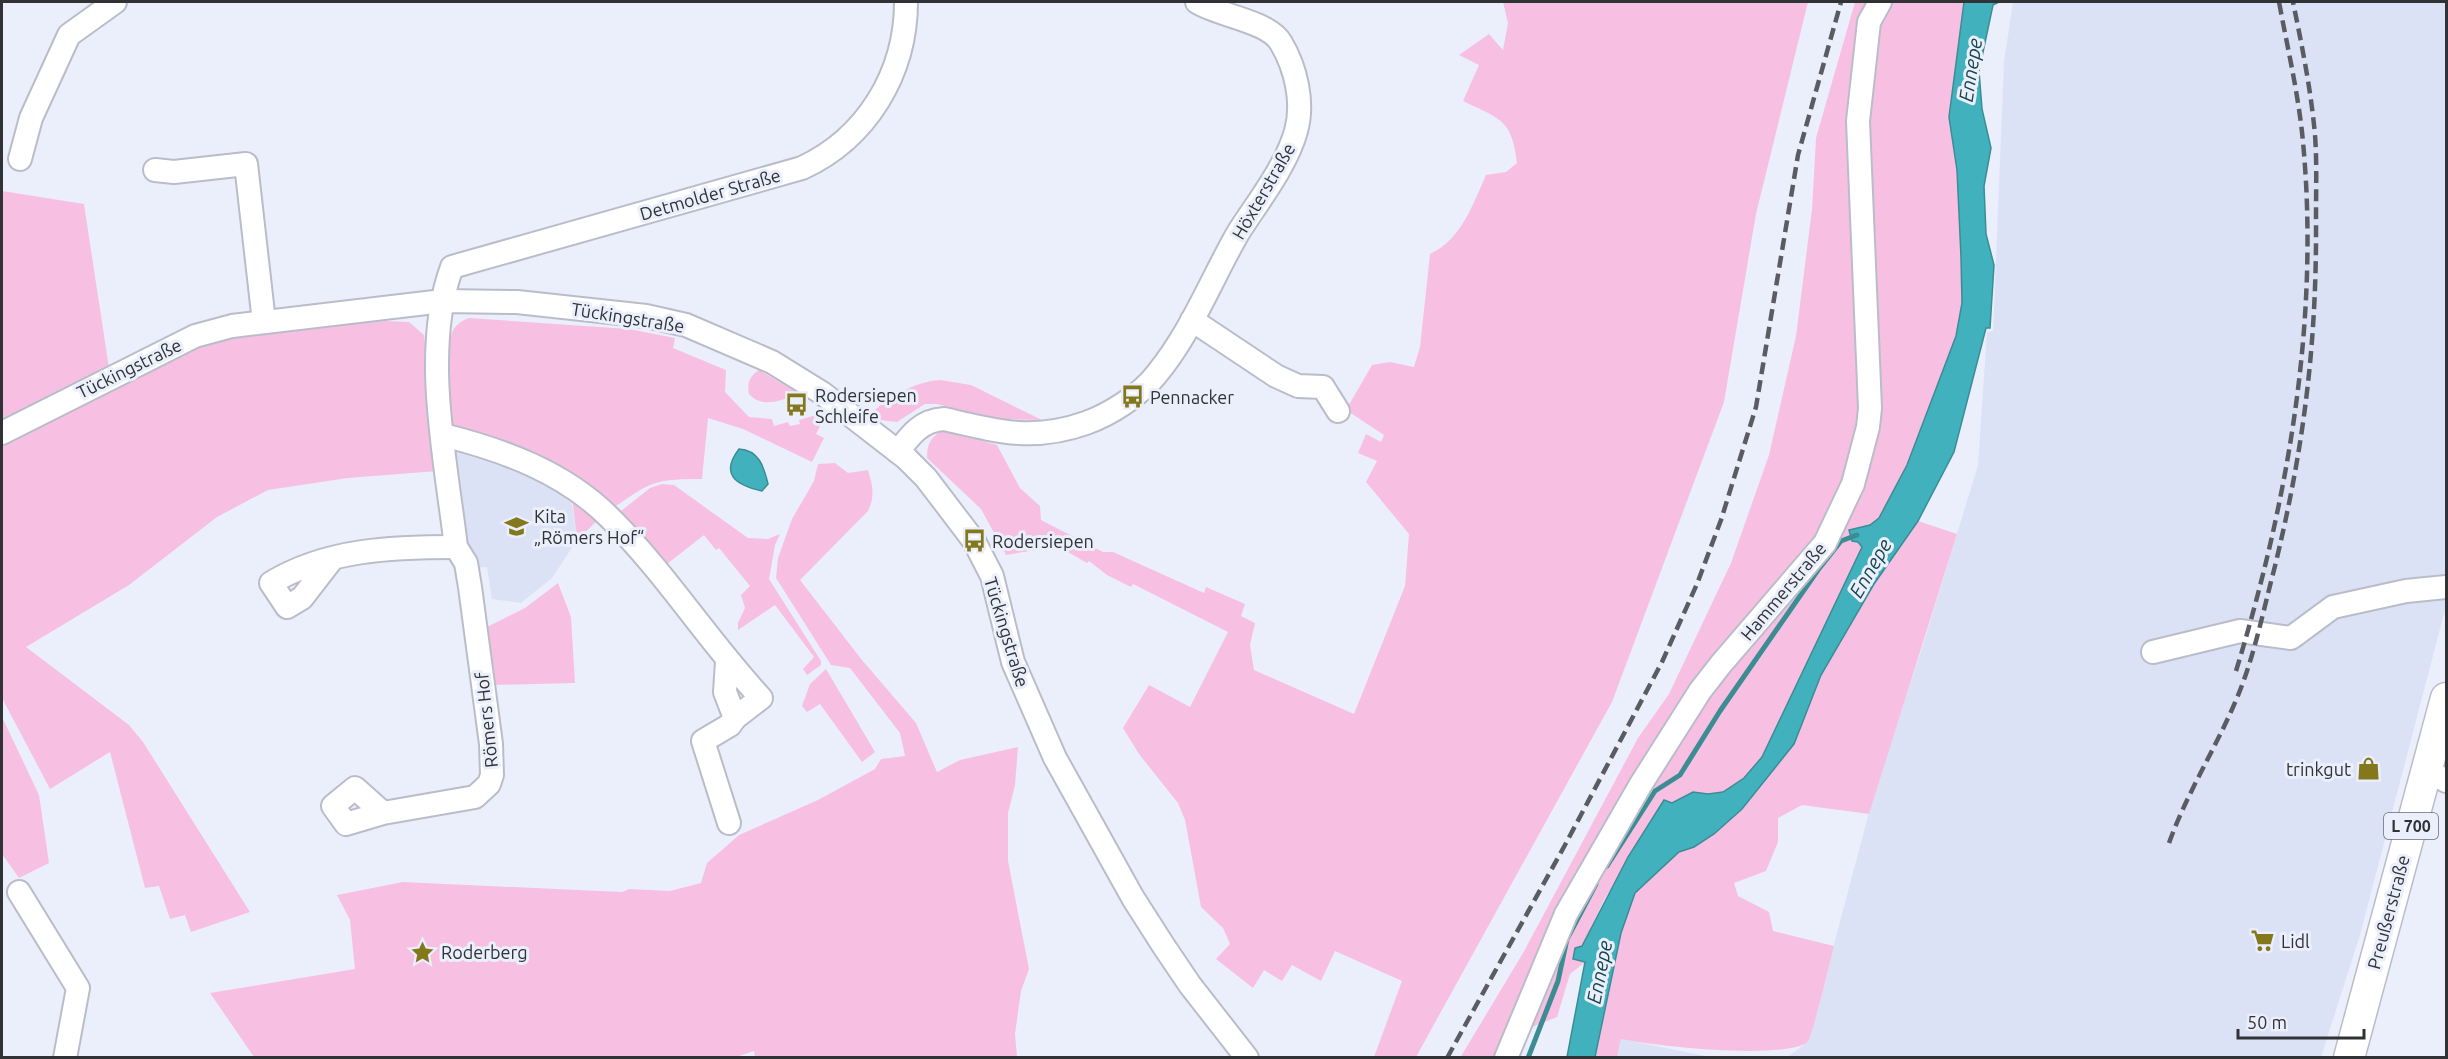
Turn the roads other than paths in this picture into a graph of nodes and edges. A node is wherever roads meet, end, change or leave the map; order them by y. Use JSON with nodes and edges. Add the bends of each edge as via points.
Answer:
{"nodes":[{"id":1,"x":115,"y":2,"type":"edge"},
{"id":2,"x":906,"y":2,"type":"edge"},
{"id":3,"x":1197,"y":2,"type":"edge"},
{"id":4,"x":1880,"y":2,"type":"edge"},
{"id":5,"x":20,"y":159,"type":"dead end"},
{"id":6,"x":155,"y":170,"type":"dead end"},
{"id":7,"x":443,"y":300,"type":"junction"},
{"id":8,"x":1191,"y":320,"type":"junction"},
{"id":9,"x":264,"y":322,"type":"junction"},
{"id":10,"x":1338,"y":411,"type":"dead end"},
{"id":11,"x":2,"y":433,"type":"edge"},
{"id":12,"x":443,"y":435,"type":"junction"},
{"id":13,"x":898,"y":452,"type":"junction"},
{"id":14,"x":456,"y":547,"type":"junction"},
{"id":15,"x":333,"y":558,"type":"dead end"},
{"id":16,"x":2446,"y":587,"type":"edge"},
{"id":17,"x":2153,"y":652,"type":"dead end"},
{"id":18,"x":727,"y":662,"type":"junction"},
{"id":19,"x":2446,"y":698,"type":"edge"},
{"id":20,"x":735,"y":718,"type":"junction"},
{"id":21,"x":2437,"y":776,"type":"edge"},
{"id":22,"x":383,"y":813,"type":"dead end"},
{"id":23,"x":729,"y":823,"type":"dead end"},
{"id":24,"x":19,"y":892,"type":"dead end"},
{"id":25,"x":64,"y":1058,"type":"edge"},
{"id":26,"x":1247,"y":1058,"type":"edge"},
{"id":27,"x":1506,"y":1058,"type":"edge"},
{"id":28,"x":2349,"y":1058,"type":"edge"}],
"edges":[{"from":1,"to":5,"type":"street","via":[[69,34],[31,118]]},
{"from":2,"to":7,"type":"street","name":"Detmolder Straße","via":[[899,55],[889,82],[859,127],[825,158],[802,168],[452,267]]},
{"from":3,"to":8,"type":"street","name":"Höxterstraße","via":[[1266,30],[1281,42],[1294,74],[1300,105],[1296,131],[1286,154]]},
{"from":4,"to":27,"type":"street","name":"Hammerstraße","via":[[1869,22],[1858,122],[1870,408],[1852,484],[1825,543],[1721,663],[1641,784],[1566,914]]},
{"from":6,"to":9,"type":"street","via":[[246,164]]},
{"from":7,"to":9,"type":"street","name":"Tückingstraße"},
{"from":7,"to":12,"type":"street","name":"Römers Hof","via":[[438,357]]},
{"from":7,"to":13,"type":"street","name":"Tückingstraße","via":[[549,305],[646,316],[686,325],[789,372]]},
{"from":8,"to":10,"type":"street","via":[[1276,376],[1298,386],[1323,387]]},
{"from":8,"to":13,"type":"street","name":"Höxterstraße","via":[[1156,375],[1132,398],[1087,423],[1044,434],[1001,433],[935,419],[917,429]]},
{"from":9,"to":11,"type":"street","name":"Tückingstraße","via":[[195,336]]},
{"from":12,"to":14,"type":"street","name":"Römers Hof"},
{"from":12,"to":18,"type":"street","via":[[503,451],[533,465],[608,515]]},
{"from":13,"to":26,"type":"street","name":"Tückingstraße","via":[[926,478],[974,541],[992,576],[1013,662],[1055,758],[1163,945]]},
{"from":14,"to":15,"type":"street","via":[[392,549]]},
{"from":14,"to":22,"type":"street","name":"Römers Hof","via":[[466,563],[470,587],[492,775],[489,784],[475,797]]},
{"from":16,"to":17,"type":"street","via":[[2406,591],[2333,607],[2291,638],[2240,631]]},
{"from":18,"to":20,"type":"street","via":[[725,692]]},
{"from":18,"to":20,"type":"street","via":[[761,698]]},
{"from":19,"to":21,"type":"main road","name":"Preußerstraße","number":"L 700"},
{"from":20,"to":23,"type":"street","via":[[703,741]]},
{"from":21,"to":28,"type":"main road","name":"Preußerstraße","number":"L 700"},
{"from":24,"to":25,"type":"street","via":[[78,988]]}]}
